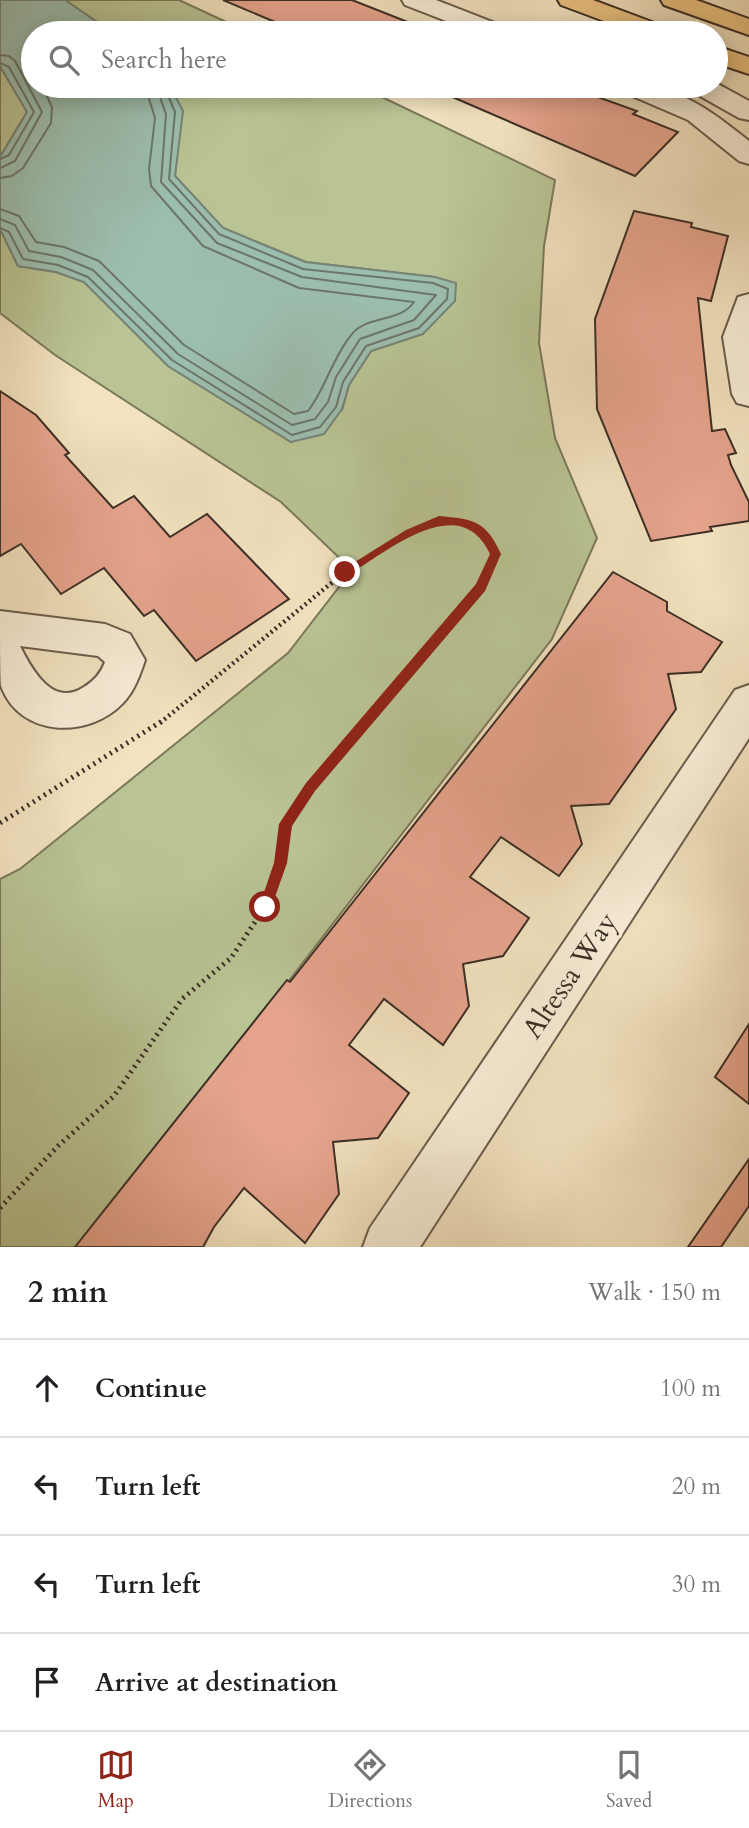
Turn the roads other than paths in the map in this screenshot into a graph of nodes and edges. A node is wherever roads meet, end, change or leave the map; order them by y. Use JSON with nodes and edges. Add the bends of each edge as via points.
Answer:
{"nodes":[{"id":1,"x":414,"y":0,"type":"edge"},
{"id":2,"x":570,"y":0,"type":"edge"},
{"id":3,"x":673,"y":0,"type":"edge"},
{"id":4,"x":468,"y":21,"type":"edge"},
{"id":5,"x":627,"y":21,"type":"edge"},
{"id":6,"x":749,"y":27,"type":"edge"},
{"id":7,"x":749,"y":45,"type":"edge"},
{"id":8,"x":728,"y":47,"type":"edge"},
{"id":9,"x":728,"y":58,"type":"edge"},
{"id":10,"x":749,"y":66,"type":"edge"},
{"id":11,"x":660,"y":98,"type":"edge"},
{"id":12,"x":724,"y":98,"type":"edge"},
{"id":13,"x":749,"y":112,"type":"edge"},
{"id":14,"x":749,"y":155,"type":"edge"},
{"id":15,"x":749,"y":305,"type":"edge"},
{"id":16,"x":749,"y":394,"type":"edge"},
{"id":17,"x":0,"y":627,"type":"edge"},
{"id":18,"x":0,"y":646,"type":"edge"},
{"id":19,"x":749,"y":703,"type":"edge"},
{"id":20,"x":389,"y":1247,"type":"edge"}],
"edges":[{"from":1,"to":4,"type":"street"},
{"from":2,"to":5,"type":"main road"},
{"from":3,"to":6,"type":"main road"},
{"from":7,"to":8,"type":"main road"},
{"from":9,"to":10,"type":"main road"},
{"from":11,"to":14,"type":"street","via":[[698,114]]},
{"from":12,"to":13,"type":"street"},
{"from":15,"to":16,"type":"street","via":[[739,337]]},
{"from":17,"to":18,"type":"street","via":[[105,640],[116,646],[125,660],[111,691],[72,713],[52,712],[32,698],[13,674]]},
{"from":19,"to":20,"type":"street","name":"Altessa Way"}]}
